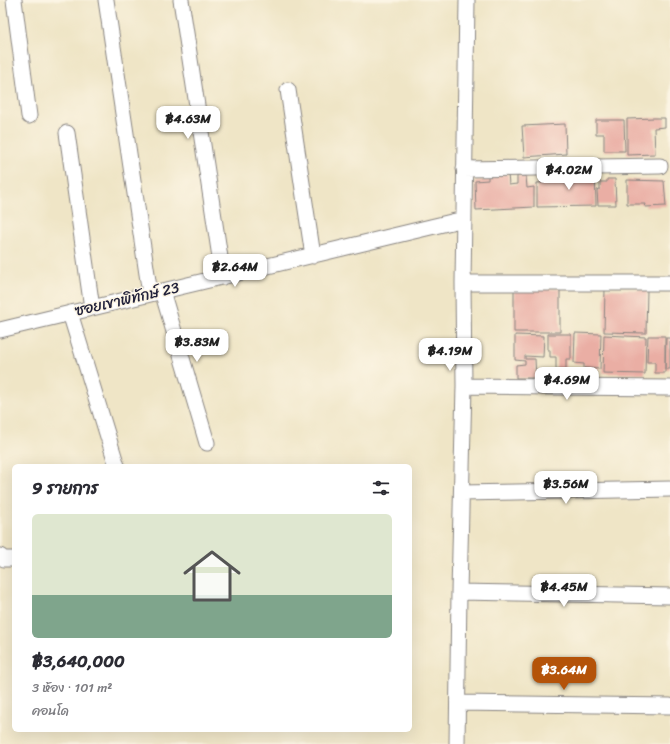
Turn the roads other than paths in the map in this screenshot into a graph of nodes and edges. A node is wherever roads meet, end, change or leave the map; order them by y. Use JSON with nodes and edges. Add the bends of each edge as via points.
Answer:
{"nodes":[{"id":1,"x":14,"y":0,"type":"edge"},
{"id":2,"x":106,"y":0,"type":"edge"},
{"id":3,"x":181,"y":0,"type":"edge"},
{"id":4,"x":467,"y":0,"type":"edge"},
{"id":5,"x":288,"y":90,"type":"dead end"},
{"id":6,"x":29,"y":116,"type":"dead end"},
{"id":7,"x":67,"y":133,"type":"dead end"},
{"id":8,"x":660,"y":166,"type":"dead end"},
{"id":9,"x":464,"y":169,"type":"junction"},
{"id":10,"x":464,"y":219,"type":"junction"},
{"id":11,"x":313,"y":256,"type":"junction"},
{"id":12,"x":223,"y":277,"type":"junction"},
{"id":13,"x":463,"y":283,"type":"junction"},
{"id":14,"x":670,"y":283,"type":"edge"},
{"id":15,"x":156,"y":292,"type":"junction"},
{"id":16,"x":92,"y":308,"type":"junction"},
{"id":17,"x":70,"y":313,"type":"junction"},
{"id":18,"x":0,"y":330,"type":"edge"},
{"id":19,"x":464,"y":386,"type":"junction"},
{"id":20,"x":670,"y":388,"type":"edge"},
{"id":21,"x":207,"y":443,"type":"dead end"},
{"id":22,"x":116,"y":464,"type":"edge"},
{"id":23,"x":670,"y":489,"type":"edge"},
{"id":24,"x":462,"y":493,"type":"junction"},
{"id":25,"x":0,"y":556,"type":"edge"},
{"id":26,"x":12,"y":560,"type":"edge"},
{"id":27,"x":459,"y":592,"type":"junction"},
{"id":28,"x":670,"y":596,"type":"edge"},
{"id":29,"x":458,"y":703,"type":"junction"},
{"id":30,"x":670,"y":706,"type":"edge"},
{"id":31,"x":458,"y":744,"type":"edge"}],
"edges":[{"from":1,"to":6,"type":"street"},
{"from":2,"to":15,"type":"street"},
{"from":3,"to":12,"type":"street"},
{"from":4,"to":9,"type":"street"},
{"from":5,"to":11,"type":"street"},
{"from":7,"to":16,"type":"street"},
{"from":8,"to":9,"type":"street"},
{"from":9,"to":10,"type":"street"},
{"from":10,"to":11,"type":"street","name":"ซอยเขาพิทักษ์ 23"},
{"from":10,"to":13,"type":"street"},
{"from":11,"to":12,"type":"street","name":"ซอยเขาพิทักษ์ 23"},
{"from":12,"to":15,"type":"street","name":"ซอยเขาพิทักษ์ 23"},
{"from":13,"to":14,"type":"street"},
{"from":13,"to":19,"type":"street"},
{"from":15,"to":16,"type":"street","name":"ซอยเขาพิทักษ์ 23"},
{"from":15,"to":21,"type":"street"},
{"from":16,"to":17,"type":"street","name":"ซอยเขาพิทักษ์ 23"},
{"from":17,"to":18,"type":"street","name":"ซอยเขาพิทักษ์ 23"},
{"from":17,"to":22,"type":"street"},
{"from":19,"to":20,"type":"street"},
{"from":19,"to":24,"type":"street"},
{"from":23,"to":24,"type":"street"},
{"from":24,"to":27,"type":"street"},
{"from":25,"to":26,"type":"street"},
{"from":27,"to":28,"type":"street"},
{"from":27,"to":29,"type":"street"},
{"from":29,"to":30,"type":"street"},
{"from":29,"to":31,"type":"street"}]}
